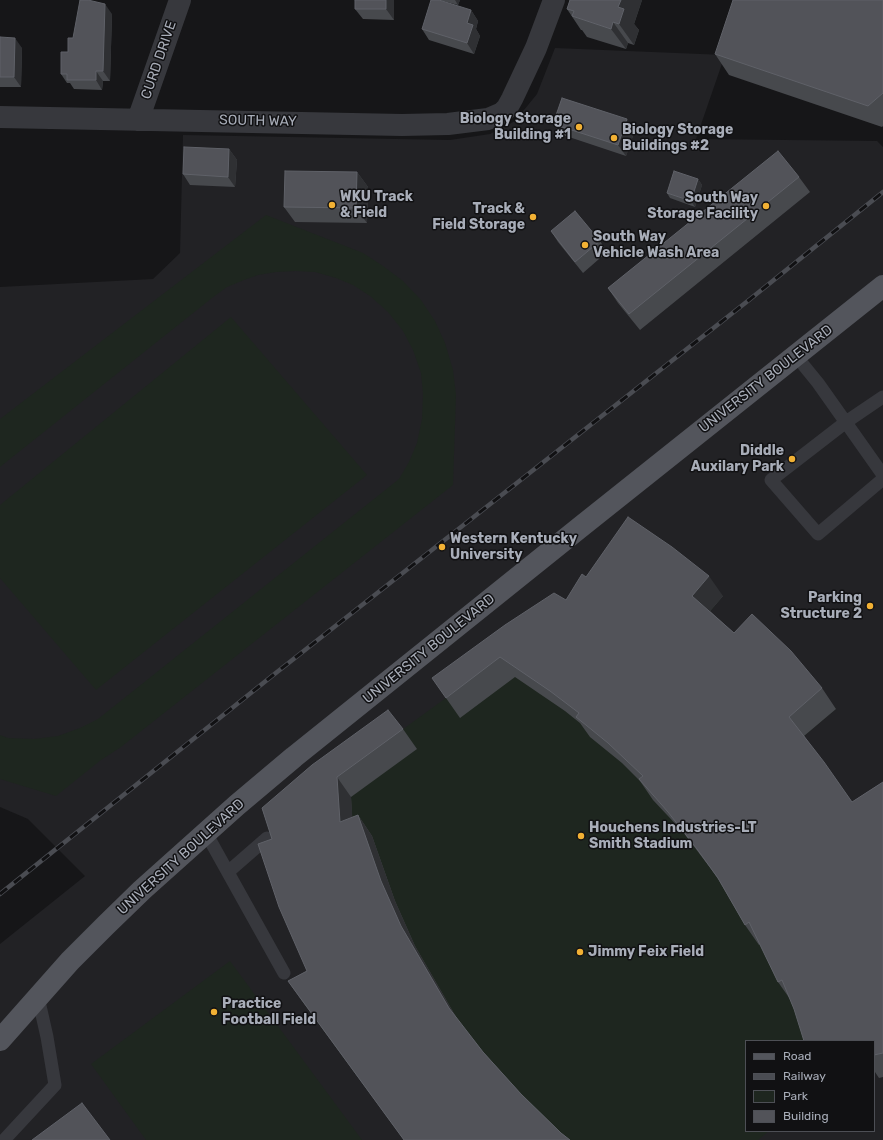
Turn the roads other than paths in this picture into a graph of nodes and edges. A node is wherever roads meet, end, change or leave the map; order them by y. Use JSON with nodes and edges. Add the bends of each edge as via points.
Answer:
{"nodes":[{"id":1,"x":180,"y":0,"type":"edge"},
{"id":2,"x":554,"y":0,"type":"edge"},
{"id":3,"x":0,"y":117,"type":"edge"},
{"id":4,"x":138,"y":120,"type":"junction"},
{"id":5,"x":882,"y":289,"type":"edge"},
{"id":6,"x":796,"y":356,"type":"junction"},
{"id":7,"x":883,"y":397,"type":"edge"},
{"id":8,"x":846,"y":422,"type":"junction"},
{"id":9,"x":883,"y":475,"type":"edge"},
{"id":10,"x":883,"y":479,"type":"edge"},
{"id":11,"x":206,"y":833,"type":"junction"},
{"id":12,"x":267,"y":838,"type":"edge"},
{"id":13,"x":228,"y":872,"type":"junction"},
{"id":14,"x":284,"y":973,"type":"dead end"},
{"id":15,"x":38,"y":997,"type":"junction"},
{"id":16,"x":0,"y":1040,"type":"edge"},
{"id":17,"x":4,"y":1140,"type":"edge"}],
"edges":[{"from":1,"to":4,"type":"street","name":"CURD DRIVE"},
{"from":2,"to":4,"type":"street","name":"SOUTH WAY","via":[[507,108],[488,119],[427,125]]},
{"from":3,"to":4,"type":"street","name":"SOUTH WAY"},
{"from":5,"to":6,"type":"main road","name":"UNIVERSITY BOULEVARD"},
{"from":6,"to":8,"type":"lane"},
{"from":6,"to":11,"type":"main road","name":"UNIVERSITY BOULEVARD","via":[[300,753]]},
{"from":7,"to":8,"type":"lane"},
{"from":8,"to":9,"type":"lane"},
{"from":8,"to":10,"type":"lane","via":[[771,480],[818,534]]},
{"from":11,"to":13,"type":"lane"},
{"from":11,"to":15,"type":"main road","name":"UNIVERSITY BOULEVARD","via":[[142,890],[70,961]]},
{"from":12,"to":13,"type":"lane"},
{"from":13,"to":14,"type":"lane"},
{"from":15,"to":16,"type":"main road","name":"UNIVERSITY BOULEVARD"},
{"from":15,"to":17,"type":"lane","via":[[55,1085]]}]}
